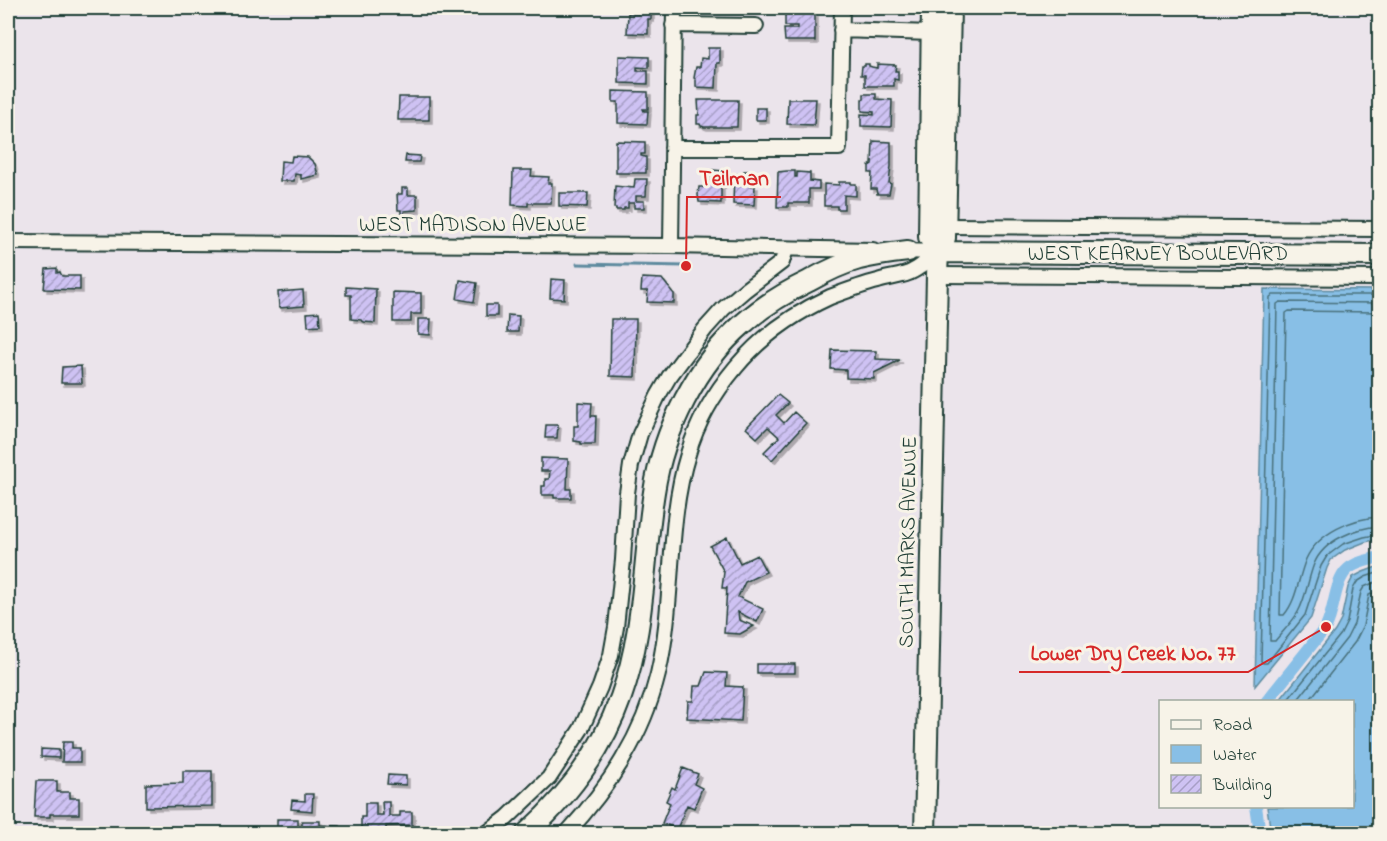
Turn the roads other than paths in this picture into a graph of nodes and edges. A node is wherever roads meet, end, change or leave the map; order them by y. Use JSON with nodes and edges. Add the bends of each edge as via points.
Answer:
{"nodes":[{"id":1,"x":674,"y":8,"type":"edge"},
{"id":2,"x":842,"y":8,"type":"edge"},
{"id":3,"x":932,"y":8,"type":"edge"},
{"id":4,"x":950,"y":8,"type":"edge"},
{"id":5,"x":673,"y":25,"type":"junction"},
{"id":6,"x":756,"y":26,"type":"dead end"},
{"id":7,"x":841,"y":30,"type":"junction"},
{"id":8,"x":931,"y":33,"type":"junction"},
{"id":9,"x":672,"y":148,"type":"junction"},
{"id":10,"x":945,"y":226,"type":"junction"},
{"id":11,"x":1380,"y":229,"type":"edge"},
{"id":12,"x":8,"y":242,"type":"edge"},
{"id":13,"x":671,"y":246,"type":"junction"},
{"id":14,"x":786,"y":249,"type":"junction"},
{"id":15,"x":908,"y":251,"type":"junction"},
{"id":16,"x":938,"y":252,"type":"junction"},
{"id":17,"x":1380,"y":255,"type":"edge"},
{"id":18,"x":937,"y":275,"type":"junction"},
{"id":19,"x":1380,"y":278,"type":"edge"},
{"id":20,"x":486,"y":834,"type":"edge"},
{"id":21,"x":526,"y":834,"type":"edge"},
{"id":22,"x":566,"y":834,"type":"edge"},
{"id":23,"x":925,"y":834,"type":"edge"}],
"edges":[{"from":1,"to":5,"type":"street"},
{"from":2,"to":7,"type":"street"},
{"from":3,"to":8,"type":"main road","name":"SOUTH MARKS AVENUE"},
{"from":4,"to":10,"type":"main road","name":"SOUTH MARKS AVENUE"},
{"from":5,"to":6,"type":"street"},
{"from":5,"to":9,"type":"street"},
{"from":7,"to":8,"type":"street"},
{"from":7,"to":9,"type":"street","via":[[839,148]]},
{"from":8,"to":16,"type":"main road","name":"SOUTH MARKS AVENUE","via":[[929,237]]},
{"from":9,"to":13,"type":"street"},
{"from":10,"to":11,"type":"street","name":"WEST KEARNEY BOULEVARD"},
{"from":10,"to":16,"type":"main road","name":"SOUTH MARKS AVENUE","via":[[945,238]]},
{"from":12,"to":13,"type":"street","name":"WEST MADISON AVENUE"},
{"from":13,"to":14,"type":"street","name":"WEST MADISON AVENUE"},
{"from":14,"to":15,"type":"street","name":"WEST MADISON AVENUE"},
{"from":14,"to":20,"type":"street","via":[[782,262],[705,328],[658,396],[631,465],[616,627],[600,687],[581,729],[549,778]]},
{"from":15,"to":16,"type":"street","name":"WEST MADISON AVENUE"},
{"from":15,"to":21,"type":"main road","via":[[857,260],[791,290],[743,323],[712,357],[682,406],[662,458],[654,489],[639,623],[621,699],[584,769],[560,801]]},
{"from":16,"to":17,"type":"main road","name":"WEST KEARNEY BOULEVARD"},
{"from":16,"to":18,"type":"main road","name":"SOUTH MARKS AVENUE"},
{"from":16,"to":22,"type":"street","via":[[912,272],[830,298],[785,323],[735,367],[705,410],[681,482],[664,641],[648,706],[613,777]]},
{"from":18,"to":19,"type":"street","name":"WEST KEARNEY BOULEVARD"},
{"from":18,"to":23,"type":"main road","name":"SOUTH MARKS AVENUE"}]}
